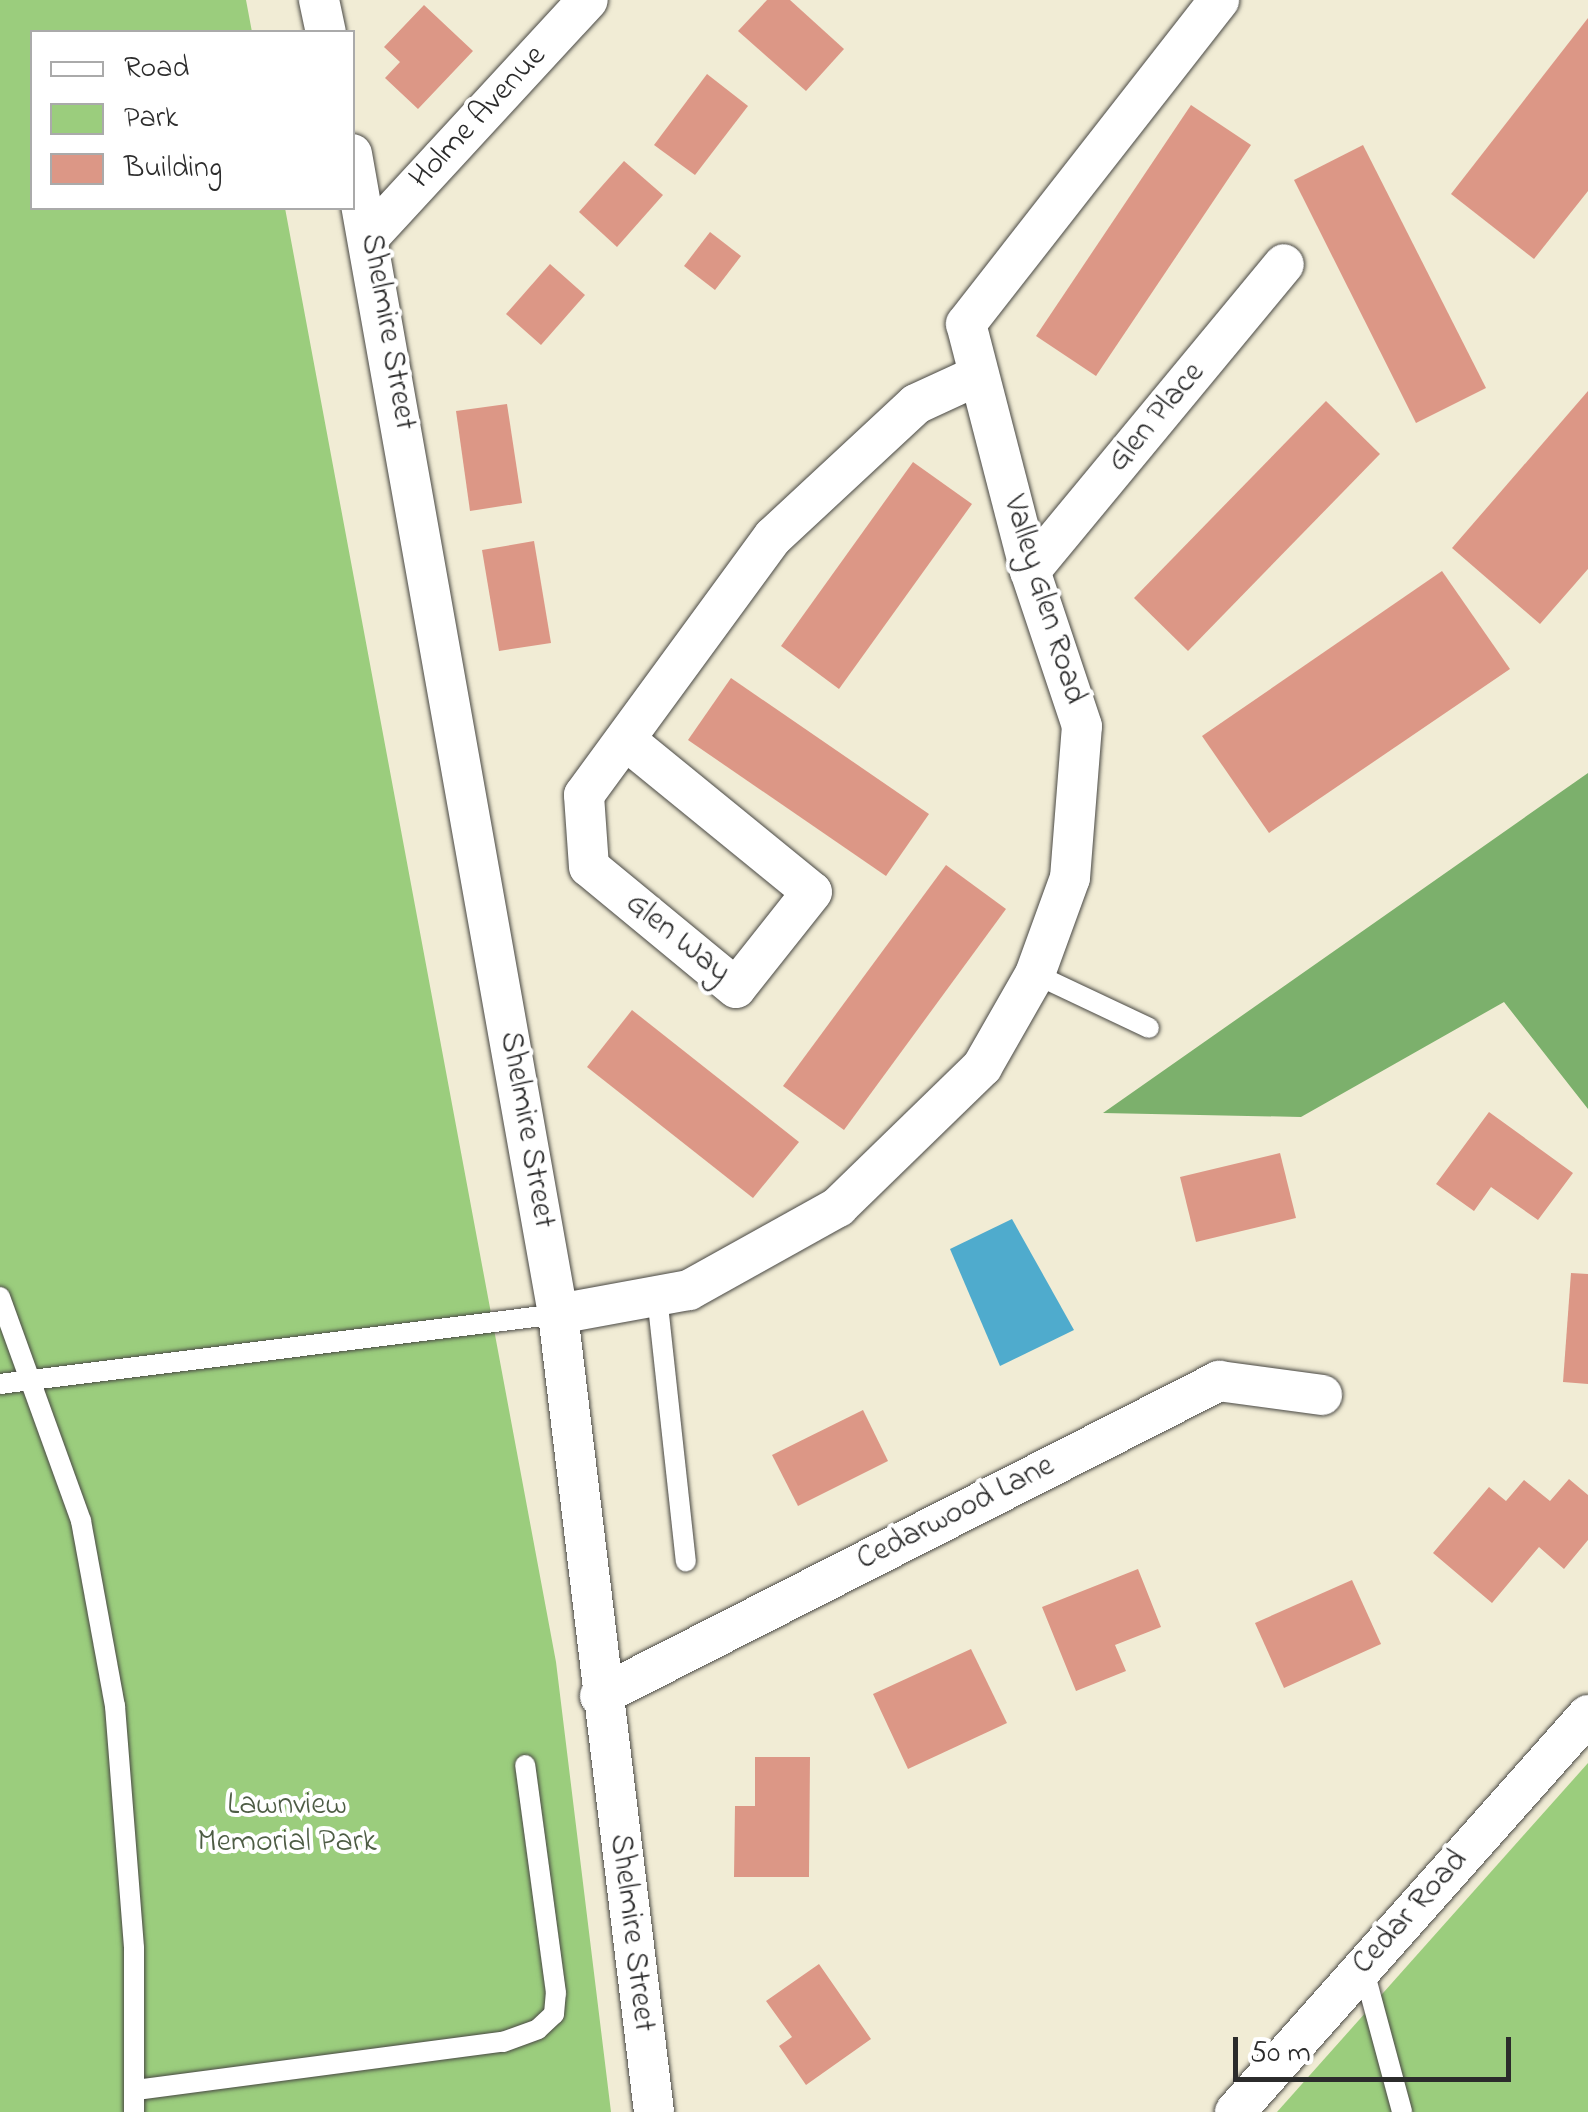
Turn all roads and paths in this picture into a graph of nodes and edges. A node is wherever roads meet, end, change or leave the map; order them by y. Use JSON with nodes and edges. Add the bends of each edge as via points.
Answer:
{"nodes":[{"id":1,"x":319,"y":0,"type":"edge"},
{"id":2,"x":588,"y":0,"type":"edge"},
{"id":3,"x":1219,"y":0,"type":"edge"},
{"id":4,"x":326,"y":30,"type":"edge"},
{"id":5,"x":355,"y":168,"type":"edge"},
{"id":6,"x":370,"y":236,"type":"junction"},
{"id":7,"x":1284,"y":264,"type":"dead end"},
{"id":8,"x":979,"y":375,"type":"junction"},
{"id":9,"x":1030,"y":572,"type":"junction"},
{"id":10,"x":628,"y":742,"type":"junction"},
{"id":11,"x":1035,"y":974,"type":"junction"},
{"id":12,"x":1149,"y":1028,"type":"dead end"},
{"id":13,"x":657,"y":1296,"type":"junction"},
{"id":14,"x":0,"y":1297,"type":"edge"},
{"id":15,"x":558,"y":1314,"type":"junction"},
{"id":16,"x":27,"y":1382,"type":"junction"},
{"id":17,"x":0,"y":1384,"type":"edge"},
{"id":18,"x":1322,"y":1395,"type":"dead end"},
{"id":19,"x":686,"y":1561,"type":"dead end"},
{"id":20,"x":600,"y":1696,"type":"junction"},
{"id":21,"x":1588,"y":1715,"type":"edge"},
{"id":22,"x":526,"y":1765,"type":"dead end"},
{"id":23,"x":1363,"y":1968,"type":"junction"},
{"id":24,"x":136,"y":2090,"type":"junction"},
{"id":25,"x":134,"y":2112,"type":"edge"},
{"id":26,"x":654,"y":2112,"type":"edge"},
{"id":27,"x":1235,"y":2112,"type":"edge"},
{"id":28,"x":1402,"y":2112,"type":"edge"}],
"edges":[{"from":1,"to":4,"type":"street"},
{"from":2,"to":6,"type":"street","name":"Holme Avenue"},
{"from":3,"to":8,"type":"street","name":"Valley Glen Road","via":[[966,324]]},
{"from":5,"to":6,"type":"street","name":"Shelmire Street"},
{"from":6,"to":15,"type":"street","name":"Shelmire Street"},
{"from":7,"to":9,"type":"street","name":"Glen Place"},
{"from":8,"to":9,"type":"street","name":"Valley Glen Road"},
{"from":8,"to":10,"type":"street","name":"Glen Way","via":[[916,404],[774,537]]},
{"from":9,"to":11,"type":"street","name":"Valley Glen Road","via":[[1082,726],[1070,878]]},
{"from":10,"to":10,"type":"street","name":"Glen Way","via":[[584,794],[589,867],[736,988],[812,892]]},
{"from":11,"to":12,"type":"lane"},
{"from":11,"to":13,"type":"street","name":"Valley Glen Road","via":[[982,1067],[838,1206],[689,1290]]},
{"from":13,"to":15,"type":"street","name":"Valley Glen Road"},
{"from":13,"to":19,"type":"lane"},
{"from":14,"to":16,"type":"lane"},
{"from":15,"to":16,"type":"lane"},
{"from":15,"to":20,"type":"street","name":"Shelmire Street"},
{"from":16,"to":17,"type":"lane"},
{"from":16,"to":24,"type":"lane","via":[[81,1521],[114,1706]]},
{"from":18,"to":20,"type":"street","name":"Cedarwood Lane","via":[[1219,1380]]},
{"from":20,"to":26,"type":"street","name":"Shelmire Street"},
{"from":21,"to":23,"type":"street","name":"Cedar Road"},
{"from":22,"to":24,"type":"lane","via":[[556,1993],[554,2014],[538,2028],[503,2042]]},
{"from":23,"to":27,"type":"street","name":"Cedar Road"},
{"from":23,"to":28,"type":"lane"},
{"from":24,"to":25,"type":"lane"}]}
